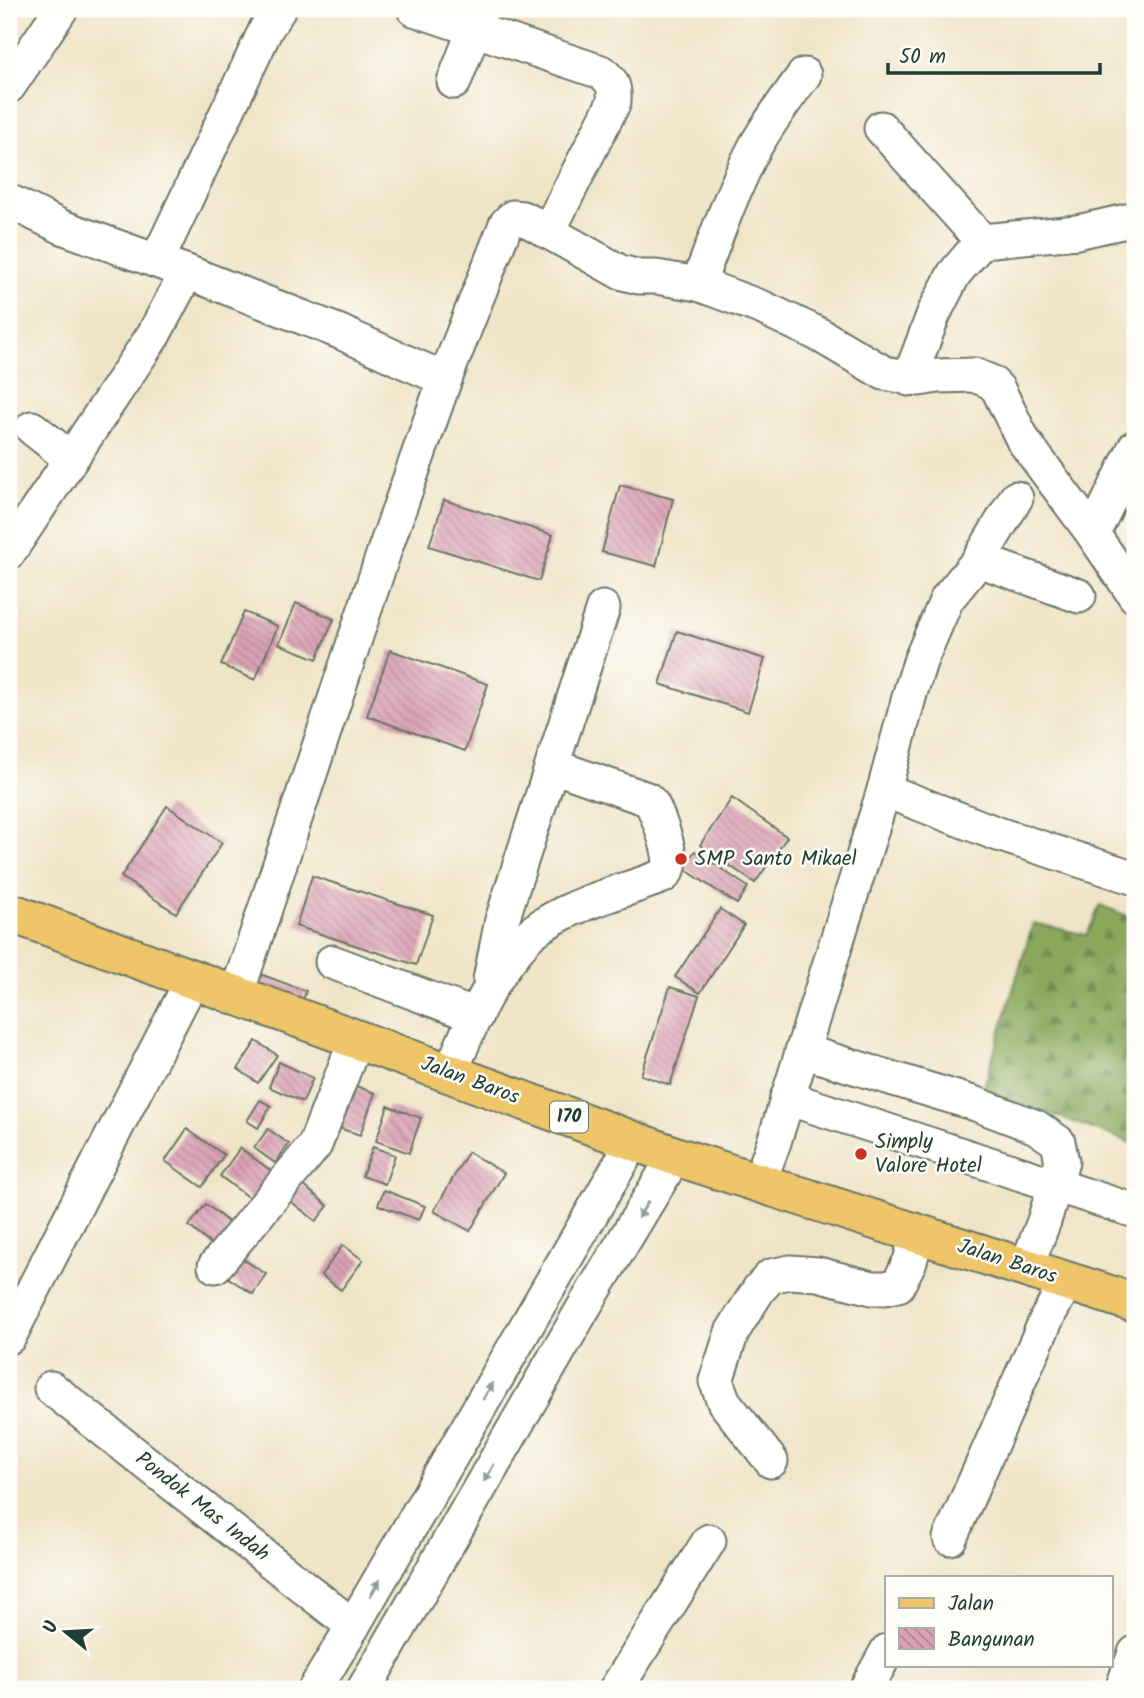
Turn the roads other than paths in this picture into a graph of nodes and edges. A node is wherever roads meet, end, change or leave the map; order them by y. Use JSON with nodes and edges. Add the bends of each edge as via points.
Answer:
{"nodes":[{"id":1,"x":61,"y":9,"type":"edge"},
{"id":2,"x":414,"y":9,"type":"edge"},
{"id":3,"x":270,"y":11,"type":"edge"},
{"id":4,"x":478,"y":18,"type":"edge"},
{"id":5,"x":804,"y":75,"type":"dead end"},
{"id":6,"x":454,"y":82,"type":"dead end"},
{"id":7,"x":9,"y":86,"type":"edge"},
{"id":8,"x":881,"y":128,"type":"dead end"},
{"id":9,"x":9,"y":201,"type":"edge"},
{"id":10,"x":1135,"y":219,"type":"edge"},
{"id":11,"x":548,"y":232,"type":"junction"},
{"id":12,"x":982,"y":241,"type":"junction"},
{"id":13,"x":157,"y":261,"type":"junction"},
{"id":14,"x":187,"y":272,"type":"junction"},
{"id":15,"x":698,"y":284,"type":"junction"},
{"id":16,"x":923,"y":377,"type":"junction"},
{"id":17,"x":445,"y":379,"type":"junction"},
{"id":18,"x":32,"y":428,"type":"dead end"},
{"id":19,"x":1135,"y":447,"type":"edge"},
{"id":20,"x":71,"y":459,"type":"junction"},
{"id":21,"x":1016,"y":498,"type":"dead end"},
{"id":22,"x":1093,"y":534,"type":"junction"},
{"id":23,"x":11,"y":543,"type":"edge"},
{"id":24,"x":979,"y":559,"type":"junction"},
{"id":25,"x":1079,"y":596,"type":"dead end"},
{"id":26,"x":1135,"y":596,"type":"edge"},
{"id":27,"x":603,"y":608,"type":"dead end"},
{"id":28,"x":570,"y":772,"type":"dead end"},
{"id":29,"x":884,"y":790,"type":"junction"},
{"id":30,"x":1135,"y":878,"type":"edge"},
{"id":31,"x":9,"y":912,"type":"edge"},
{"id":32,"x":332,"y":962,"type":"dead end"},
{"id":33,"x":192,"y":980,"type":"junction"},
{"id":34,"x":236,"y":996,"type":"junction"},
{"id":35,"x":482,"y":1002,"type":"junction"},
{"id":36,"x":356,"y":1039,"type":"junction"},
{"id":37,"x":802,"y":1052,"type":"junction"},
{"id":38,"x":450,"y":1074,"type":"junction"},
{"id":39,"x":787,"y":1098,"type":"junction"},
{"id":40,"x":634,"y":1140,"type":"junction"},
{"id":41,"x":675,"y":1156,"type":"junction"},
{"id":42,"x":759,"y":1182,"type":"junction"},
{"id":43,"x":1054,"y":1185,"type":"junction"},
{"id":44,"x":1135,"y":1211,"type":"edge"},
{"id":45,"x":918,"y":1233,"type":"junction"},
{"id":46,"x":574,"y":1241,"type":"junction"},
{"id":47,"x":611,"y":1264,"type":"junction"},
{"id":48,"x":215,"y":1266,"type":"dead end"},
{"id":49,"x":1026,"y":1268,"type":"junction"},
{"id":50,"x":1067,"y":1281,"type":"junction"},
{"id":51,"x":1135,"y":1303,"type":"edge"},
{"id":52,"x":9,"y":1337,"type":"edge"},
{"id":53,"x":51,"y":1388,"type":"dead end"},
{"id":54,"x":771,"y":1461,"type":"dead end"},
{"id":55,"x":950,"y":1538,"type":"dead end"},
{"id":56,"x":709,"y":1541,"type":"dead end"},
{"id":57,"x":353,"y":1626,"type":"junction"},
{"id":58,"x":1135,"y":1653,"type":"edge"},
{"id":59,"x":885,"y":1655,"type":"edge"},
{"id":60,"x":315,"y":1689,"type":"edge"},
{"id":61,"x":364,"y":1689,"type":"edge"},
{"id":62,"x":616,"y":1689,"type":"edge"},
{"id":63,"x":866,"y":1689,"type":"edge"},
{"id":64,"x":1122,"y":1689,"type":"edge"}],
"edges":[{"from":1,"to":7,"type":"street"},
{"from":2,"to":4,"type":"street"},
{"from":3,"to":13,"type":"street"},
{"from":4,"to":6,"type":"street"},
{"from":4,"to":11,"type":"street","via":[[601,72],[615,89],[614,102]]},
{"from":5,"to":15,"type":"street","via":[[754,148]]},
{"from":8,"to":12,"type":"street"},
{"from":9,"to":13,"type":"street","via":[[62,227]]},
{"from":10,"to":12,"type":"street","via":[[1077,232]]},
{"from":11,"to":15,"type":"street","via":[[621,272]]},
{"from":11,"to":17,"type":"street","via":[[522,218],[513,217],[506,224]]},
{"from":12,"to":16,"type":"street","via":[[954,274],[933,313]]},
{"from":13,"to":14,"type":"street"},
{"from":14,"to":17,"type":"street"},
{"from":14,"to":20,"type":"street","via":[[154,334]]},
{"from":15,"to":16,"type":"street","via":[[818,334],[884,373]]},
{"from":16,"to":22,"type":"street","via":[[974,375],[995,385],[1023,440]]},
{"from":17,"to":34,"type":"street"},
{"from":18,"to":20,"type":"street"},
{"from":19,"to":22,"type":"street"},
{"from":20,"to":23,"type":"street"},
{"from":21,"to":24,"type":"street"},
{"from":22,"to":26,"type":"street"},
{"from":24,"to":25,"type":"street"},
{"from":24,"to":29,"type":"street","via":[[947,599],[929,639]]},
{"from":27,"to":35,"type":"street","via":[[502,920]]},
{"from":28,"to":35,"type":"street","via":[[652,804],[670,855],[668,870],[663,876],[564,913],[532,932]]},
{"from":29,"to":30,"type":"street"},
{"from":29,"to":37,"type":"street"},
{"from":31,"to":33,"type":"main road","name":"Jalan Baros","number":"170"},
{"from":32,"to":35,"type":"street"},
{"from":33,"to":34,"type":"main road","name":"Jalan Baros","number":"170"},
{"from":33,"to":52,"type":"street"},
{"from":34,"to":36,"type":"main road","name":"Jalan Baros","number":"170"},
{"from":35,"to":38,"type":"street"},
{"from":36,"to":38,"type":"main road","name":"Jalan Baros","number":"170"},
{"from":36,"to":48,"type":"street","via":[[315,1145]]},
{"from":37,"to":39,"type":"street"},
{"from":37,"to":43,"type":"street","via":[[1036,1127],[1058,1142],[1062,1161]]},
{"from":38,"to":40,"type":"main road","name":"Jalan Baros","number":"170"},
{"from":39,"to":42,"type":"street"},
{"from":39,"to":43,"type":"street"},
{"from":40,"to":41,"type":"main road","name":"Jalan Baros","number":"170"},
{"from":40,"to":46,"type":"street"},
{"from":41,"to":42,"type":"main road","name":"Jalan Baros","number":"170"},
{"from":41,"to":47,"type":"street","one_way":true},
{"from":42,"to":45,"type":"main road","name":"Jalan Baros","number":"170"},
{"from":43,"to":44,"type":"street"},
{"from":43,"to":49,"type":"street"},
{"from":45,"to":49,"type":"main road","name":"Jalan Baros","number":"170"},
{"from":45,"to":54,"type":"street","via":[[898,1285],[872,1288],[818,1274],[789,1272],[771,1276],[745,1310],[732,1332],[716,1381],[724,1402]]},
{"from":46,"to":47,"type":"street"},
{"from":57,"to":46,"type":"street","one_way":true},
{"from":47,"to":61,"type":"street","one_way":true},
{"from":49,"to":50,"type":"main road","name":"Jalan Baros","number":"170"},
{"from":50,"to":51,"type":"main road","name":"Jalan Baros","number":"170"},
{"from":50,"to":55,"type":"street"},
{"from":53,"to":57,"type":"street","name":"Pondok Mas Indah"},
{"from":56,"to":62,"type":"street"},
{"from":57,"to":60,"type":"street"},
{"from":58,"to":64,"type":"street"},
{"from":59,"to":63,"type":"street"}]}
